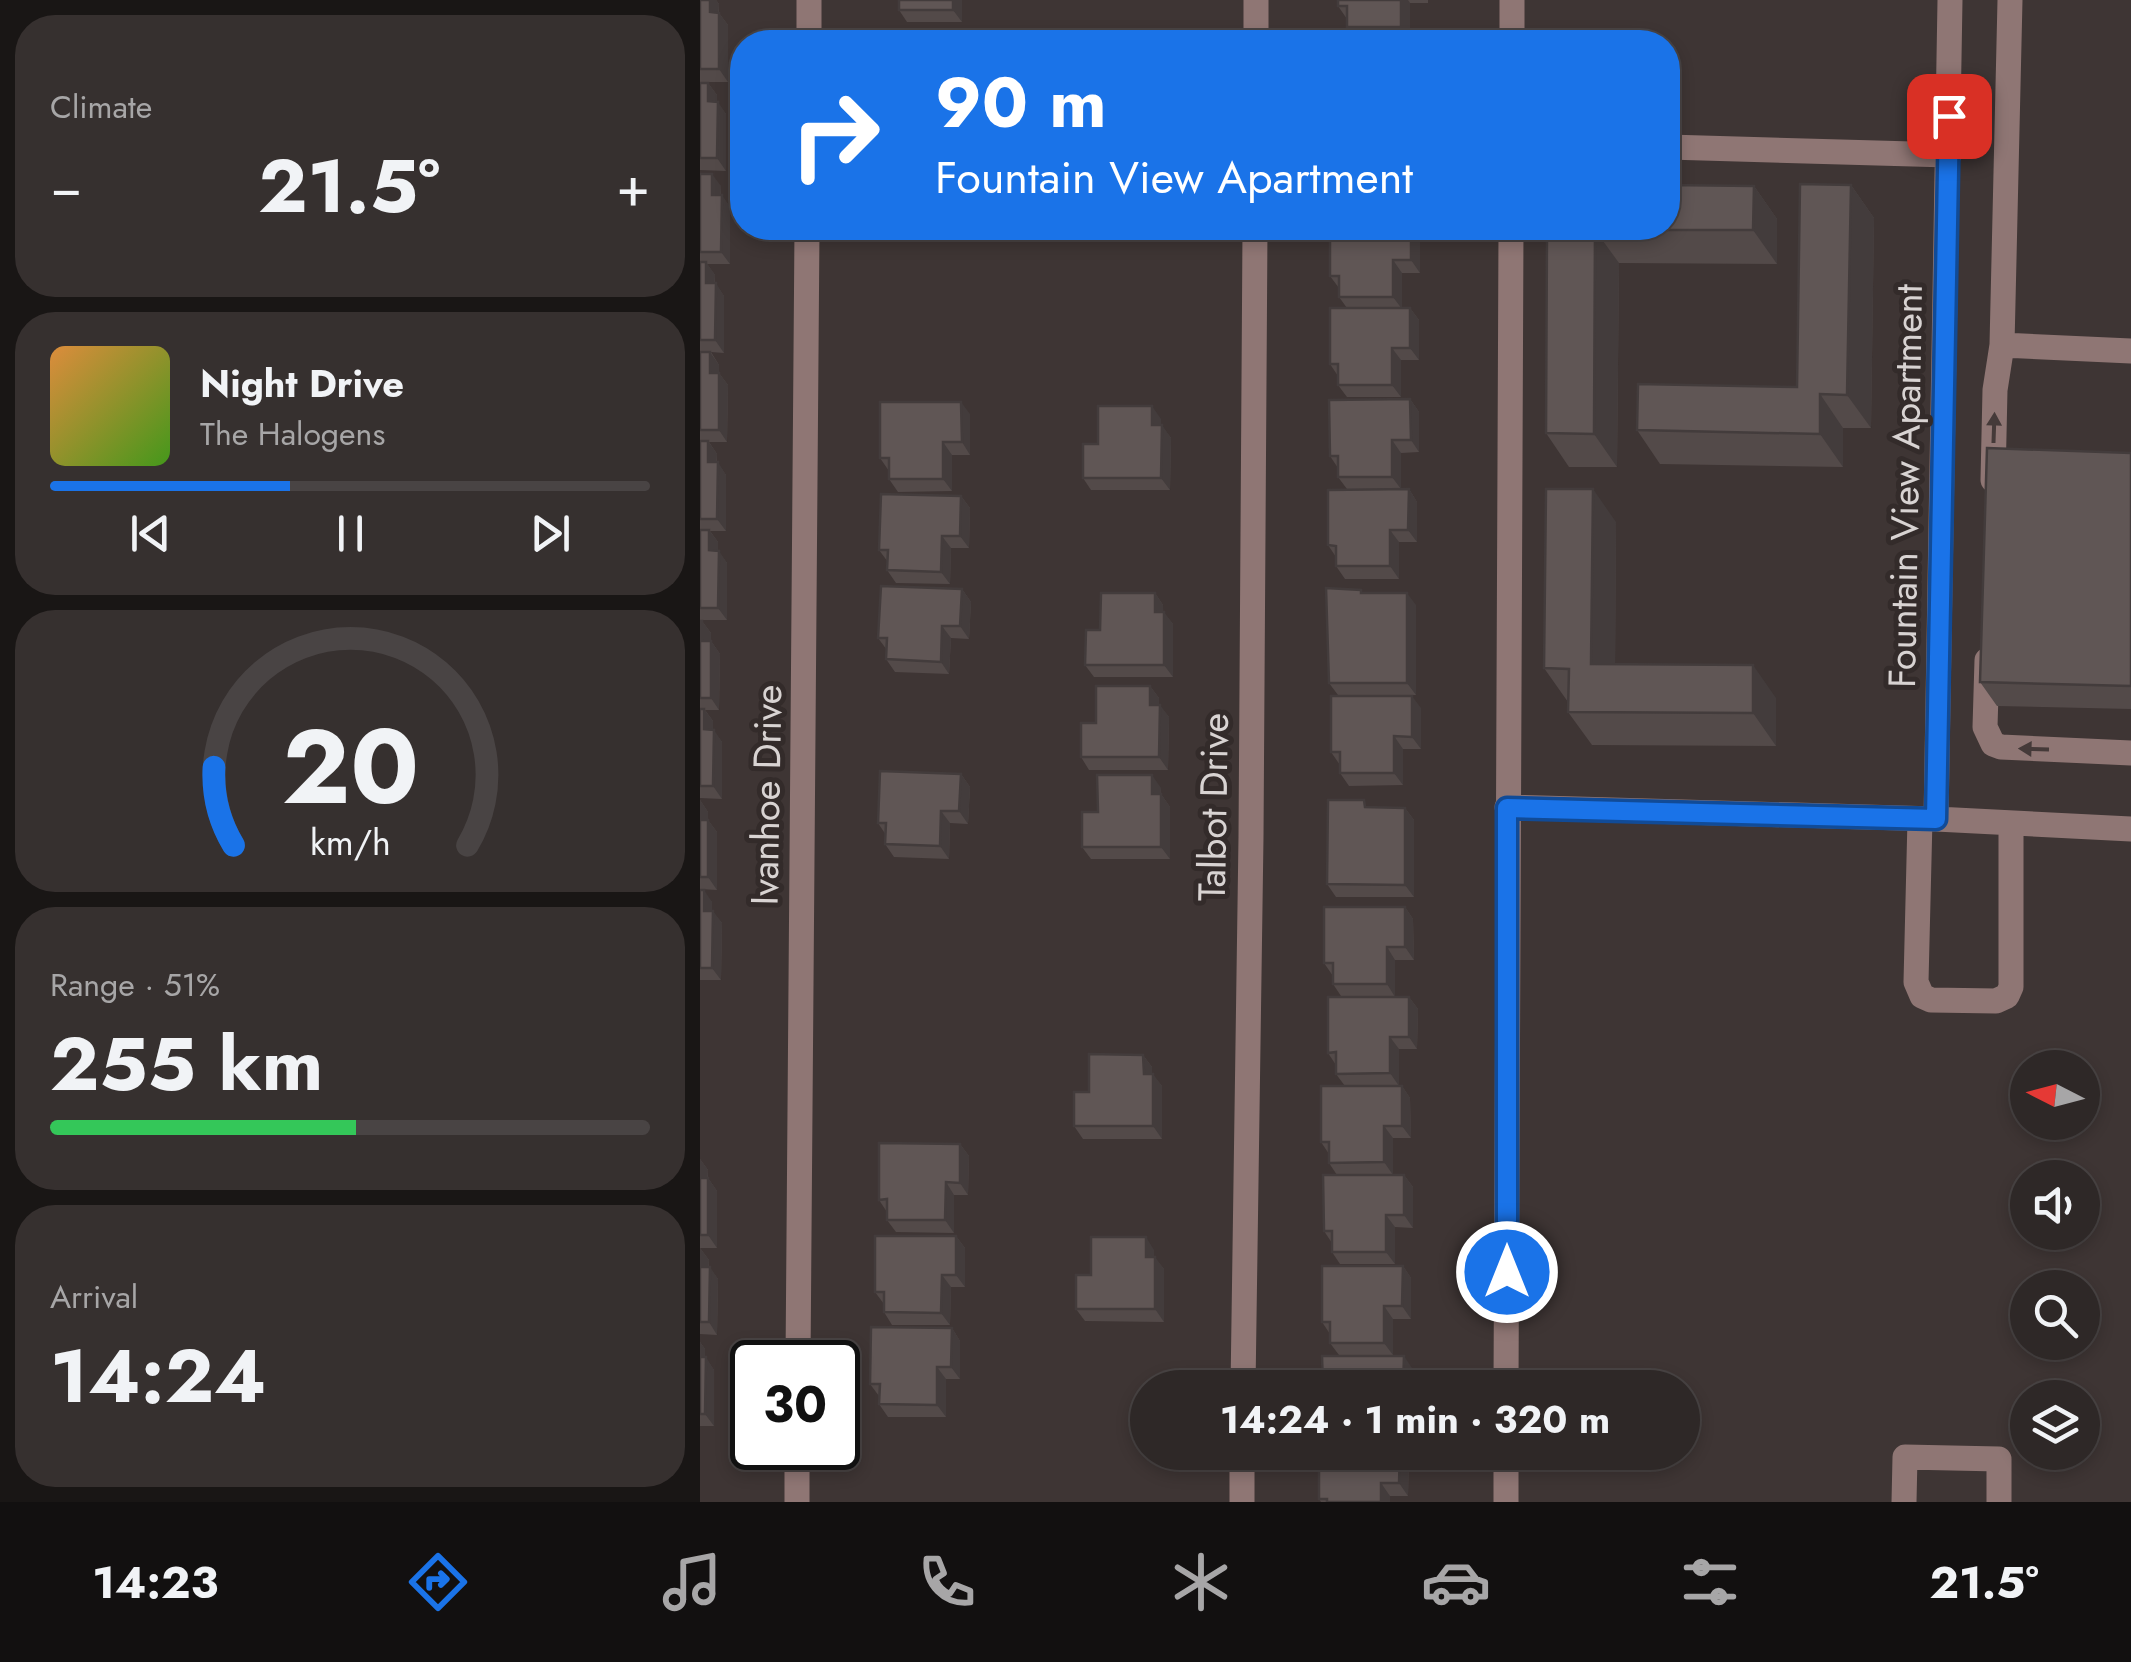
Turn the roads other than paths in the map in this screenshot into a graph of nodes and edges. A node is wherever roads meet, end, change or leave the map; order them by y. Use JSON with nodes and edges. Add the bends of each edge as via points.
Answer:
{"nodes":[{"id":1,"x":809,"y":0,"type":"edge"},
{"id":2,"x":1256,"y":0,"type":"edge"},
{"id":3,"x":1512,"y":0,"type":"edge"},
{"id":4,"x":1950,"y":0,"type":"edge"},
{"id":5,"x":2010,"y":0,"type":"edge"},
{"id":6,"x":808,"y":30,"type":"edge"},
{"id":7,"x":1256,"y":30,"type":"edge"},
{"id":8,"x":1512,"y":30,"type":"edge"},
{"id":9,"x":1680,"y":147,"type":"edge"},
{"id":10,"x":1949,"y":155,"type":"junction"},
{"id":11,"x":808,"y":240,"type":"edge"},
{"id":12,"x":1255,"y":240,"type":"edge"},
{"id":13,"x":1511,"y":240,"type":"edge"},
{"id":14,"x":2002,"y":345,"type":"junction"},
{"id":15,"x":2131,"y":351,"type":"edge"},
{"id":16,"x":1992,"y":509,"type":"edge"},
{"id":17,"x":1988,"y":628,"type":"edge"},
{"id":18,"x":2131,"y":752,"type":"edge"},
{"id":19,"x":1507,"y":808,"type":"junction"},
{"id":20,"x":1928,"y":819,"type":"junction"},
{"id":21,"x":2011,"y":823,"type":"junction"},
{"id":22,"x":2131,"y":829,"type":"edge"},
{"id":23,"x":798,"y":1340,"type":"edge"},
{"id":24,"x":1243,"y":1370,"type":"edge"},
{"id":25,"x":1506,"y":1370,"type":"edge"},
{"id":26,"x":797,"y":1470,"type":"edge"},
{"id":27,"x":1242,"y":1470,"type":"edge"},
{"id":28,"x":1506,"y":1470,"type":"edge"},
{"id":29,"x":796,"y":1502,"type":"edge"},
{"id":30,"x":1242,"y":1502,"type":"edge"},
{"id":31,"x":1506,"y":1502,"type":"edge"},
{"id":32,"x":1904,"y":1502,"type":"edge"},
{"id":33,"x":1999,"y":1502,"type":"edge"}],
"edges":[{"from":1,"to":6,"type":"street"},
{"from":2,"to":7,"type":"street"},
{"from":3,"to":8,"type":"street"},
{"from":4,"to":10,"type":"street","name":"Fountain View Apartment"},
{"from":5,"to":14,"type":"street"},
{"from":9,"to":10,"type":"street"},
{"from":10,"to":20,"type":"street","name":"Fountain View Apartment"},
{"from":11,"to":23,"type":"street","name":"Ivanhoe Drive"},
{"from":12,"to":24,"type":"street","name":"Talbot Drive"},
{"from":13,"to":19,"type":"street"},
{"from":14,"to":15,"type":"street"},
{"from":16,"to":14,"type":"street","one_way":true},
{"from":18,"to":17,"type":"street","one_way":true,"via":[[1993,744],[1985,727]]},
{"from":19,"to":20,"type":"street"},
{"from":19,"to":25,"type":"street"},
{"from":20,"to":21,"type":"street"},
{"from":20,"to":21,"type":"street","name":"Fountain View Apartment","via":[[1916,982],[1932,1000],[1996,1002],[2007,996]]},
{"from":21,"to":22,"type":"street"},
{"from":26,"to":29,"type":"street"},
{"from":27,"to":30,"type":"street"},
{"from":28,"to":31,"type":"street"},
{"from":32,"to":33,"type":"street","via":[[1905,1458],[1999,1459]]}]}
